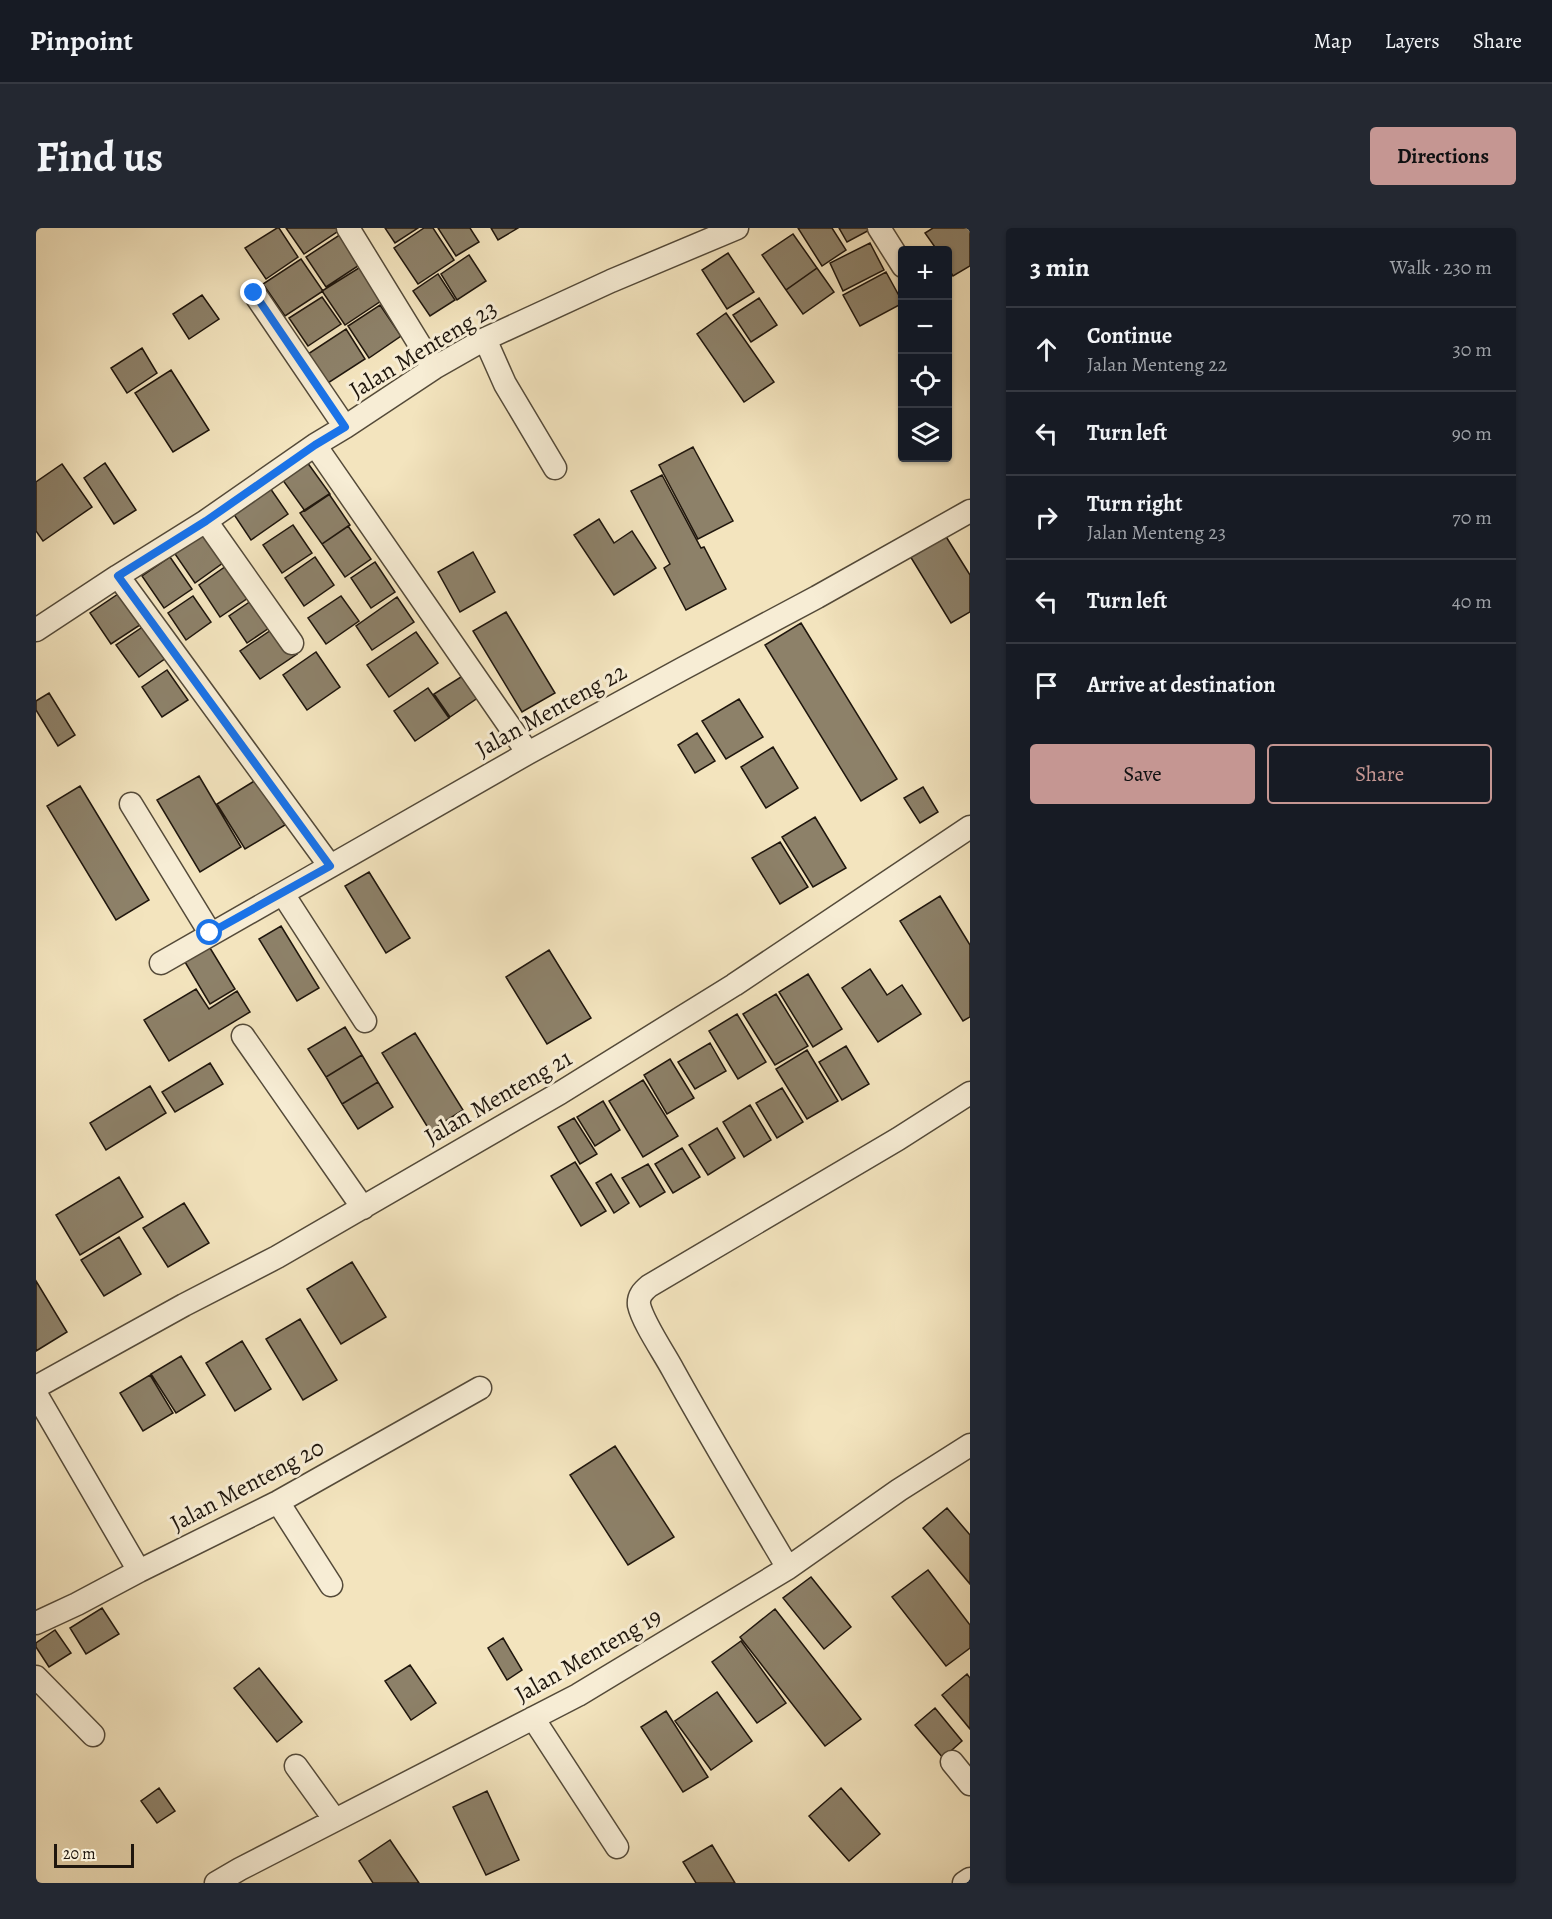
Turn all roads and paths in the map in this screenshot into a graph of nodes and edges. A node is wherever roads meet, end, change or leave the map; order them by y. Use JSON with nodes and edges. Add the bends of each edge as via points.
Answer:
{"nodes":[{"id":1,"x":348,"y":228,"type":"edge"},
{"id":2,"x":737,"y":228,"type":"edge"},
{"id":3,"x":879,"y":228,"type":"edge"},
{"id":4,"x":898,"y":258,"type":"edge"},
{"id":5,"x":254,"y":293,"type":"dead end"},
{"id":6,"x":485,"y":339,"type":"junction"},
{"id":7,"x":435,"y":368,"type":"junction"},
{"id":8,"x":345,"y":427,"type":"junction"},
{"id":9,"x":315,"y":445,"type":"junction"},
{"id":10,"x":555,"y":468,"type":"dead end"},
{"id":11,"x":970,"y":511,"type":"edge"},
{"id":12,"x":206,"y":521,"type":"junction"},
{"id":13,"x":118,"y":576,"type":"junction"},
{"id":14,"x":36,"y":630,"type":"edge"},
{"id":15,"x":292,"y":643,"type":"dead end"},
{"id":16,"x":528,"y":753,"type":"junction"},
{"id":17,"x":131,"y":804,"type":"dead end"},
{"id":18,"x":970,"y":827,"type":"edge"},
{"id":19,"x":330,"y":866,"type":"junction"},
{"id":20,"x":283,"y":894,"type":"junction"},
{"id":21,"x":210,"y":933,"type":"junction"},
{"id":22,"x":161,"y":963,"type":"dead end"},
{"id":23,"x":365,"y":1021,"type":"dead end"},
{"id":24,"x":243,"y":1035,"type":"dead end"},
{"id":25,"x":970,"y":1093,"type":"edge"},
{"id":26,"x":363,"y":1208,"type":"junction"},
{"id":27,"x":36,"y":1387,"type":"edge"},
{"id":28,"x":480,"y":1389,"type":"dead end"},
{"id":29,"x":36,"y":1394,"type":"edge"},
{"id":30,"x":970,"y":1445,"type":"edge"},
{"id":31,"x":278,"y":1502,"type":"junction"},
{"id":32,"x":788,"y":1568,"type":"junction"},
{"id":33,"x":139,"y":1571,"type":"junction"},
{"id":34,"x":331,"y":1585,"type":"dead end"},
{"id":35,"x":36,"y":1623,"type":"edge"},
{"id":36,"x":36,"y":1677,"type":"edge"},
{"id":37,"x":533,"y":1718,"type":"junction"},
{"id":38,"x":93,"y":1735,"type":"dead end"},
{"id":39,"x":952,"y":1762,"type":"dead end"},
{"id":40,"x":296,"y":1766,"type":"dead end"},
{"id":41,"x":970,"y":1784,"type":"edge"},
{"id":42,"x":335,"y":1820,"type":"junction"},
{"id":43,"x":617,"y":1847,"type":"dead end"},
{"id":44,"x":970,"y":1879,"type":"edge"},
{"id":45,"x":216,"y":1883,"type":"edge"},
{"id":46,"x":964,"y":1883,"type":"edge"}],
"edges":[{"from":1,"to":7,"type":"street"},
{"from":2,"to":6,"type":"street","name":"Jalan Menteng 23"},
{"from":3,"to":4,"type":"street"},
{"from":5,"to":8,"type":"street"},
{"from":6,"to":7,"type":"street","name":"Jalan Menteng 23"},
{"from":6,"to":10,"type":"street","via":[[505,384]]},
{"from":7,"to":8,"type":"street","name":"Jalan Menteng 23"},
{"from":8,"to":9,"type":"street","name":"Jalan Menteng 23"},
{"from":9,"to":12,"type":"street","name":"Jalan Menteng 23"},
{"from":9,"to":16,"type":"street"},
{"from":11,"to":16,"type":"street","name":"Jalan Menteng 22"},
{"from":12,"to":13,"type":"street","name":"Jalan Menteng 23"},
{"from":12,"to":15,"type":"street"},
{"from":13,"to":14,"type":"street","name":"Jalan Menteng 23"},
{"from":13,"to":19,"type":"street"},
{"from":16,"to":19,"type":"street","name":"Jalan Menteng 22"},
{"from":17,"to":21,"type":"street"},
{"from":18,"to":26,"type":"street","name":"Jalan Menteng 21","via":[[725,991]]},
{"from":19,"to":20,"type":"street","name":"Jalan Menteng 22"},
{"from":20,"to":21,"type":"street","name":"Jalan Menteng 22"},
{"from":20,"to":23,"type":"street"},
{"from":21,"to":22,"type":"street","name":"Jalan Menteng 22"},
{"from":24,"to":26,"type":"street"},
{"from":25,"to":32,"type":"street","via":[[649,1286],[640,1297],[641,1310],[689,1400]]},
{"from":26,"to":27,"type":"street","name":"Jalan Menteng 21"},
{"from":28,"to":31,"type":"street","name":"Jalan Menteng 20"},
{"from":29,"to":33,"type":"street"},
{"from":30,"to":32,"type":"street","name":"Jalan Menteng 19"},
{"from":31,"to":33,"type":"street","name":"Jalan Menteng 20"},
{"from":31,"to":34,"type":"street"},
{"from":32,"to":37,"type":"street","name":"Jalan Menteng 19"},
{"from":33,"to":35,"type":"street","name":"Jalan Menteng 20"},
{"from":36,"to":38,"type":"street"},
{"from":37,"to":42,"type":"street","name":"Jalan Menteng 19"},
{"from":37,"to":43,"type":"street"},
{"from":39,"to":41,"type":"street"},
{"from":40,"to":42,"type":"street"},
{"from":42,"to":45,"type":"street","name":"Jalan Menteng 19"},
{"from":44,"to":46,"type":"street"}]}
